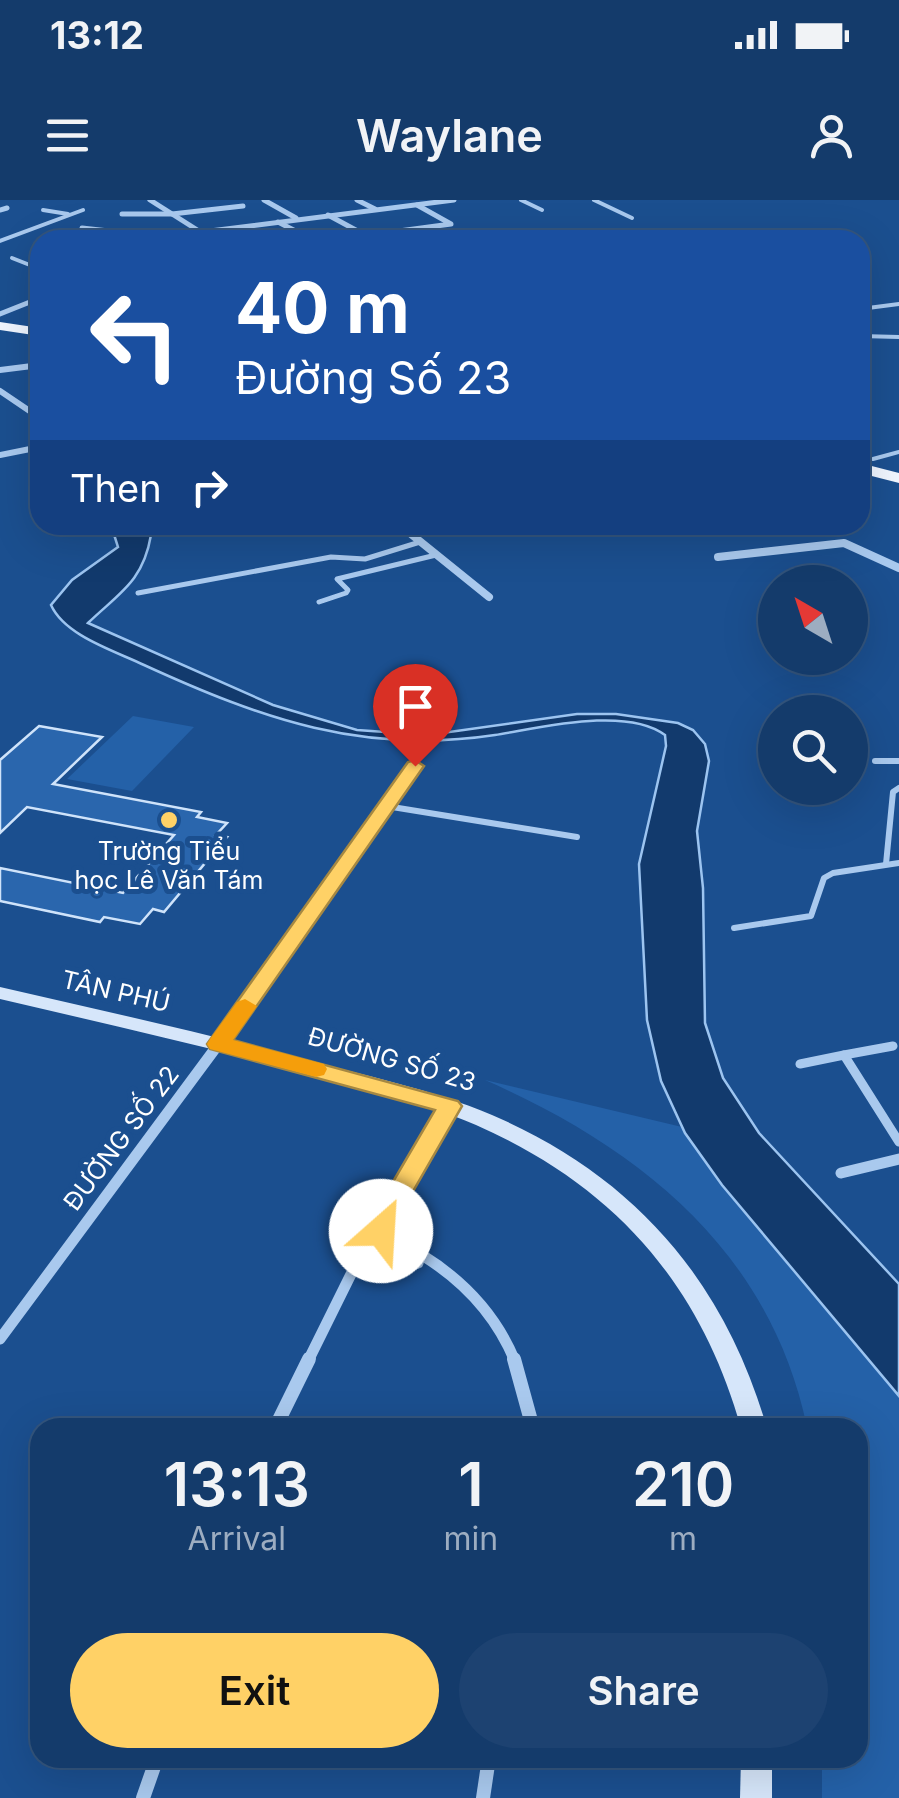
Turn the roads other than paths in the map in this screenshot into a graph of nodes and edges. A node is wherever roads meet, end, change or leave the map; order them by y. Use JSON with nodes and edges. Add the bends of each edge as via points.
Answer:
{"nodes":[{"id":1,"x":150,"y":200,"type":"edge"},
{"id":2,"x":264,"y":200,"type":"edge"},
{"id":3,"x":357,"y":200,"type":"edge"},
{"id":4,"x":454,"y":200,"type":"edge"},
{"id":5,"x":521,"y":200,"type":"edge"},
{"id":6,"x":594,"y":200,"type":"edge"},
{"id":7,"x":442,"y":201,"type":"edge"},
{"id":8,"x":416,"y":205,"type":"junction"},
{"id":9,"x":243,"y":206,"type":"dead end"},
{"id":10,"x":7,"y":208,"type":"dead end"},
{"id":11,"x":376,"y":209,"type":"junction"},
{"id":12,"x":0,"y":210,"type":"edge"},
{"id":13,"x":43,"y":210,"type":"dead end"},
{"id":14,"x":83,"y":210,"type":"dead end"},
{"id":15,"x":542,"y":210,"type":"dead end"},
{"id":16,"x":68,"y":214,"type":"junction"},
{"id":17,"x":122,"y":214,"type":"dead end"},
{"id":18,"x":172,"y":214,"type":"junction"},
{"id":19,"x":328,"y":215,"type":"junction"},
{"id":20,"x":632,"y":218,"type":"dead end"},
{"id":21,"x":297,"y":219,"type":"junction"},
{"id":22,"x":277,"y":222,"type":"junction"},
{"id":23,"x":82,"y":228,"type":"dead end"},
{"id":24,"x":96,"y":230,"type":"edge"},
{"id":25,"x":196,"y":230,"type":"edge"},
{"id":26,"x":215,"y":230,"type":"edge"},
{"id":27,"x":293,"y":230,"type":"edge"},
{"id":28,"x":355,"y":230,"type":"edge"},
{"id":29,"x":408,"y":230,"type":"edge"},
{"id":30,"x":0,"y":241,"type":"edge"},
{"id":31,"x":12,"y":258,"type":"dead end"},
{"id":32,"x":30,"y":265,"type":"edge"},
{"id":33,"x":30,"y":302,"type":"edge"},
{"id":34,"x":899,"y":304,"type":"edge"},
{"id":35,"x":870,"y":308,"type":"edge"},
{"id":36,"x":0,"y":316,"type":"edge"},
{"id":37,"x":30,"y":322,"type":"edge"},
{"id":38,"x":0,"y":326,"type":"edge"},
{"id":39,"x":30,"y":330,"type":"edge"},
{"id":40,"x":870,"y":337,"type":"edge"},
{"id":41,"x":899,"y":338,"type":"edge"},
{"id":42,"x":30,"y":366,"type":"edge"},
{"id":43,"x":0,"y":370,"type":"edge"},
{"id":44,"x":0,"y":391,"type":"edge"},
{"id":45,"x":30,"y":411,"type":"edge"},
{"id":46,"x":30,"y":449,"type":"edge"},
{"id":47,"x":899,"y":452,"type":"edge"},
{"id":48,"x":0,"y":455,"type":"edge"},
{"id":49,"x":870,"y":459,"type":"edge"},
{"id":50,"x":870,"y":462,"type":"edge"},
{"id":51,"x":870,"y":464,"type":"edge"},
{"id":52,"x":899,"y":466,"type":"edge"},
{"id":53,"x":899,"y":478,"type":"edge"},
{"id":54,"x":412,"y":535,"type":"edge"},
{"id":55,"x":420,"y":542,"type":"junction"},
{"id":56,"x":436,"y":556,"type":"junction"},
{"id":57,"x":718,"y":558,"type":"dead end"},
{"id":58,"x":899,"y":568,"type":"edge"},
{"id":59,"x":138,"y":592,"type":"dead end"},
{"id":60,"x":490,"y":597,"type":"dead end"},
{"id":61,"x":319,"y":602,"type":"dead end"},
{"id":62,"x":899,"y":761,"type":"edge"},
{"id":63,"x":874,"y":762,"type":"dead end"},
{"id":64,"x":415,"y":766,"type":"dead end"},
{"id":65,"x":899,"y":788,"type":"edge"},
{"id":66,"x":386,"y":806,"type":"junction"},
{"id":67,"x":578,"y":837,"type":"dead end"},
{"id":68,"x":899,"y":863,"type":"edge"},
{"id":69,"x":886,"y":864,"type":"junction"},
{"id":70,"x":734,"y":928,"type":"dead end"},
{"id":71,"x":0,"y":993,"type":"edge"},
{"id":72,"x":219,"y":1044,"type":"junction"},
{"id":73,"x":893,"y":1046,"type":"dead end"},
{"id":74,"x":844,"y":1056,"type":"junction"},
{"id":75,"x":800,"y":1064,"type":"dead end"},
{"id":76,"x":450,"y":1106,"type":"junction"},
{"id":77,"x":899,"y":1142,"type":"edge"},
{"id":78,"x":899,"y":1159,"type":"edge"},
{"id":79,"x":841,"y":1173,"type":"dead end"},
{"id":80,"x":376,"y":1233,"type":"junction"},
{"id":81,"x":362,"y":1254,"type":"junction"},
{"id":82,"x":422,"y":1255,"type":"junction"},
{"id":83,"x":0,"y":1340,"type":"edge"},
{"id":84,"x":280,"y":1418,"type":"edge"},
{"id":85,"x":530,"y":1418,"type":"edge"},
{"id":86,"x":752,"y":1418,"type":"edge"},
{"id":87,"x":154,"y":1768,"type":"edge"},
{"id":88,"x":486,"y":1768,"type":"edge"},
{"id":89,"x":758,"y":1768,"type":"edge"},
{"id":90,"x":143,"y":1798,"type":"edge"},
{"id":91,"x":482,"y":1798,"type":"edge"},
{"id":92,"x":756,"y":1798,"type":"edge"}],
"edges":[{"from":1,"to":18,"type":"street"},
{"from":2,"to":21,"type":"street"},
{"from":3,"to":11,"type":"street"},
{"from":4,"to":7,"type":"street"},
{"from":5,"to":15,"type":"lane"},
{"from":6,"to":20,"type":"lane"},
{"from":7,"to":8,"type":"street"},
{"from":8,"to":11,"type":"street"},
{"from":8,"to":29,"type":"street","via":[[451,224]]},
{"from":9,"to":18,"type":"street"},
{"from":10,"to":12,"type":"street"},
{"from":11,"to":19,"type":"street"},
{"from":13,"to":16,"type":"lane"},
{"from":14,"to":16,"type":"lane"},
{"from":16,"to":30,"type":"lane"},
{"from":17,"to":18,"type":"street"},
{"from":18,"to":25,"type":"street"},
{"from":19,"to":21,"type":"street"},
{"from":19,"to":28,"type":"street"},
{"from":21,"to":22,"type":"street"},
{"from":22,"to":26,"type":"street"},
{"from":22,"to":27,"type":"street"},
{"from":23,"to":24,"type":"street"},
{"from":31,"to":32,"type":"lane"},
{"from":33,"to":36,"type":"street"},
{"from":34,"to":35,"type":"lane"},
{"from":36,"to":37,"type":"main road"},
{"from":38,"to":39,"type":"main road"},
{"from":40,"to":41,"type":"lane"},
{"from":42,"to":43,"type":"street"},
{"from":44,"to":45,"type":"street"},
{"from":46,"to":48,"type":"street"},
{"from":47,"to":49,"type":"lane"},
{"from":50,"to":52,"type":"main road"},
{"from":51,"to":53,"type":"main road"},
{"from":54,"to":55,"type":"street"},
{"from":55,"to":56,"type":"street"},
{"from":55,"to":59,"type":"lane","via":[[365,558],[331,557]]},
{"from":56,"to":60,"type":"street"},
{"from":56,"to":61,"type":"lane","via":[[344,576],[337,583],[346,593]]},
{"from":57,"to":58,"type":"street","via":[[844,544]]},
{"from":62,"to":63,"type":"lane"},
{"from":64,"to":66,"type":"street","name":"ĐƯỜNG SỐ 22"},
{"from":65,"to":69,"type":"lane","via":[[893,792]]},
{"from":66,"to":67,"type":"lane"},
{"from":66,"to":72,"type":"street","name":"ĐƯỜNG SỐ 22"},
{"from":68,"to":69,"type":"lane"},
{"from":69,"to":70,"type":"lane","via":[[824,878],[811,916]]},
{"from":71,"to":72,"type":"street","name":"TÂN PHÚ"},
{"from":72,"to":76,"type":"street","name":"ĐƯỜNG SỐ 23"},
{"from":72,"to":83,"type":"street","name":"ĐƯỜNG SỐ 22"},
{"from":73,"to":74,"type":"lane"},
{"from":74,"to":75,"type":"lane"},
{"from":74,"to":77,"type":"lane"},
{"from":76,"to":80,"type":"street"},
{"from":76,"to":86,"type":"street","name":"ĐƯỜNG SỐ 23","via":[[553,1155],[639,1223],[725,1340]]},
{"from":78,"to":79,"type":"street"},
{"from":80,"to":81,"type":"street"},
{"from":80,"to":82,"type":"street","via":[[411,1233]]},
{"from":81,"to":82,"type":"street","via":[[370,1267],[393,1273],[415,1266]]},
{"from":81,"to":84,"type":"street"},
{"from":82,"to":85,"type":"street","via":[[466,1288],[507,1342]]},
{"from":87,"to":90,"type":"street"},
{"from":88,"to":91,"type":"street"},
{"from":89,"to":92,"type":"street"}]}
